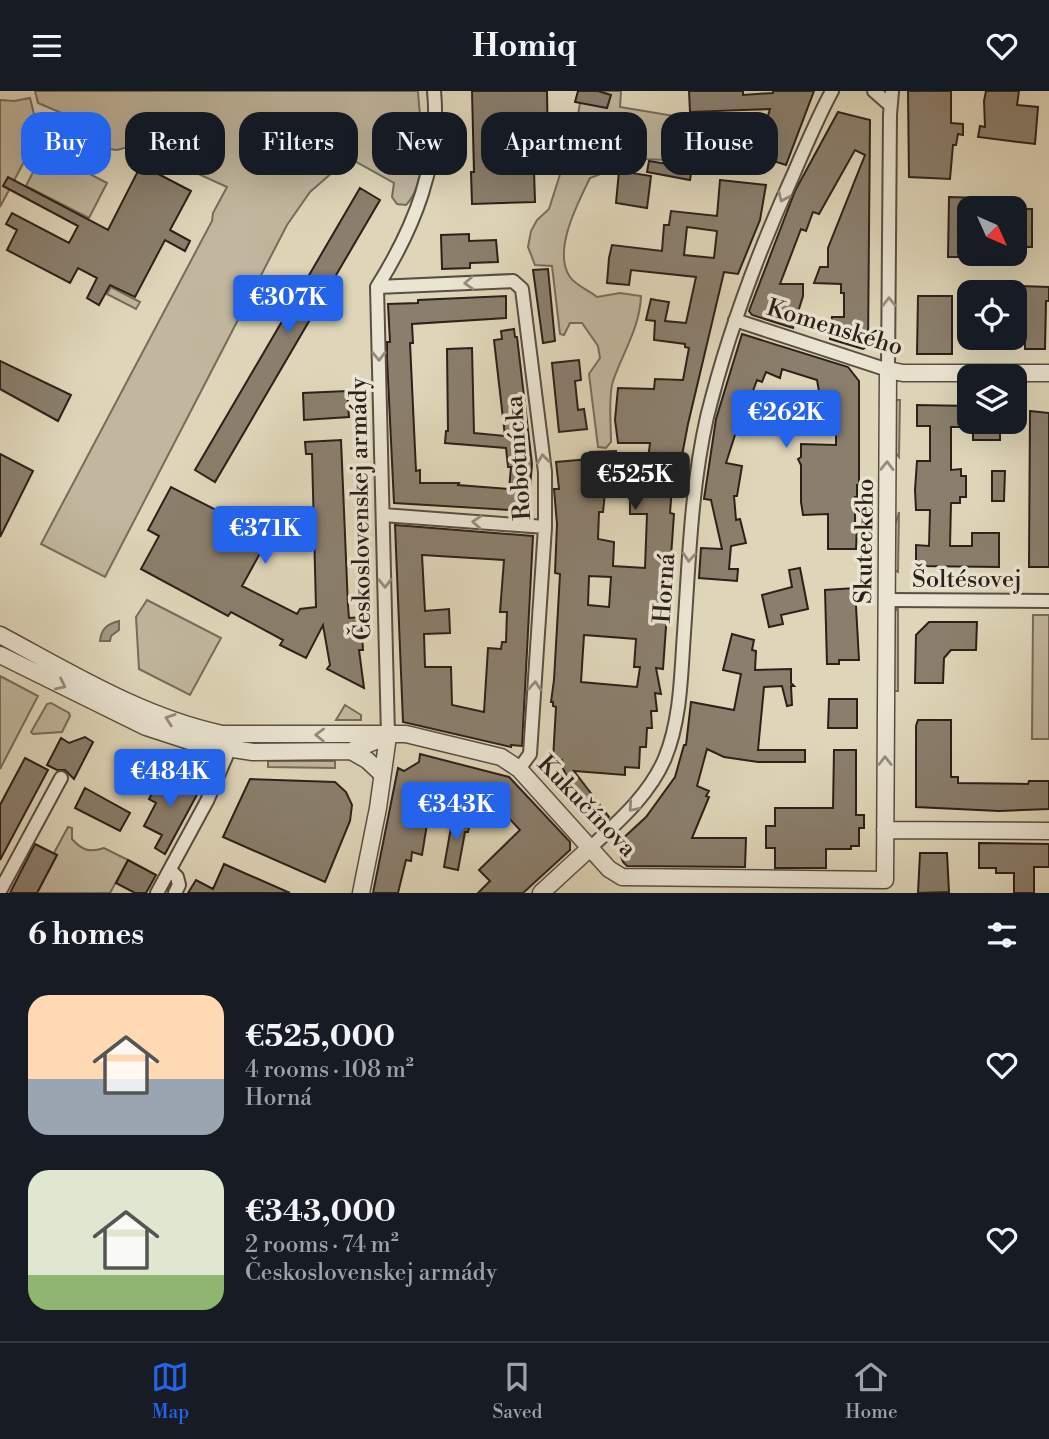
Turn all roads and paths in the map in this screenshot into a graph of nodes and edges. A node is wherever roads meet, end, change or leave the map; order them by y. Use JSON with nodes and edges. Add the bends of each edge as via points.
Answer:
{"nodes":[{"id":1,"x":434,"y":91,"type":"edge"},
{"id":2,"x":832,"y":91,"type":"edge"},
{"id":3,"x":874,"y":91,"type":"edge"},
{"id":4,"x":892,"y":91,"type":"edge"},
{"id":5,"x":890,"y":105,"type":"junction"},
{"id":6,"x":377,"y":287,"type":"junction"},
{"id":7,"x":734,"y":320,"type":"junction"},
{"id":8,"x":888,"y":370,"type":"junction"},
{"id":9,"x":1049,"y":373,"type":"edge"},
{"id":10,"x":383,"y":515,"type":"junction"},
{"id":11,"x":545,"y":527,"type":"junction"},
{"id":12,"x":886,"y":600,"type":"junction"},
{"id":13,"x":1049,"y":601,"type":"edge"},
{"id":14,"x":0,"y":635,"type":"edge"},
{"id":15,"x":0,"y":655,"type":"edge"},
{"id":16,"x":388,"y":736,"type":"junction"},
{"id":17,"x":233,"y":742,"type":"junction"},
{"id":18,"x":351,"y":751,"type":"junction"},
{"id":19,"x":519,"y":769,"type":"junction"},
{"id":20,"x":382,"y":774,"type":"junction"},
{"id":21,"x":61,"y":778,"type":"dead end"},
{"id":22,"x":885,"y":830,"type":"junction"},
{"id":23,"x":1049,"y":831,"type":"edge"},
{"id":24,"x":591,"y":847,"type":"junction"},
{"id":25,"x":170,"y":870,"type":"junction"},
{"id":26,"x":885,"y":886,"type":"edge"},
{"id":27,"x":0,"y":891,"type":"edge"},
{"id":28,"x":157,"y":893,"type":"edge"},
{"id":29,"x":175,"y":893,"type":"edge"},
{"id":30,"x":361,"y":893,"type":"edge"},
{"id":31,"x":541,"y":893,"type":"edge"}],
"edges":[{"from":1,"to":6,"type":"street","via":[[434,134],[423,189],[400,250]]},
{"from":2,"to":7,"type":"street","name":"Horná","one_way":true,"via":[[777,210]]},
{"from":3,"to":5,"type":"street"},
{"from":4,"to":5,"type":"street"},
{"from":8,"to":5,"type":"street","name":"Skuteckého","one_way":true},
{"from":6,"to":10,"type":"street","name":"Československej armády","one_way":true},
{"from":11,"to":6,"type":"street","name":"Robotnícka","one_way":true,"via":[[545,472],[522,289],[513,281]]},
{"from":7,"to":8,"type":"street","name":"Komenského"},
{"from":7,"to":24,"type":"street","name":"Horná","one_way":true,"via":[[707,417],[694,491],[674,730],[654,778],[621,820]]},
{"from":8,"to":9,"type":"street","name":"Komenského"},
{"from":12,"to":8,"type":"street","name":"Skuteckého","one_way":true},
{"from":11,"to":10,"type":"street","one_way":true},
{"from":10,"to":16,"type":"street","name":"Československej armády","one_way":true},
{"from":19,"to":11,"type":"street","name":"Robotnícka","one_way":true,"via":[[530,754]]},
{"from":12,"to":13,"type":"street","name":"Šoltésovej"},
{"from":22,"to":12,"type":"street","name":"Skuteckého","one_way":true},
{"from":17,"to":14,"type":"street","one_way":true,"via":[[222,734],[151,713]]},
{"from":15,"to":17,"type":"street","one_way":true,"via":[[146,727],[195,743]]},
{"from":16,"to":17,"type":"street","name":"Kukučínova","one_way":true},
{"from":16,"to":18,"type":"street"},
{"from":16,"to":19,"type":"street","name":"Kukučínova","via":[[414,735],[501,757]]},
{"from":16,"to":20,"type":"street","name":"Československej armády"},
{"from":17,"to":18,"type":"street","via":[[253,753]]},
{"from":17,"to":25,"type":"street"},
{"from":18,"to":20,"type":"street"},
{"from":19,"to":24,"type":"street","name":"Kukučínova"},
{"from":20,"to":30,"type":"street","name":"Československej armády"},
{"from":21,"to":27,"type":"street"},
{"from":22,"to":23,"type":"street"},
{"from":22,"to":26,"type":"street","name":"Skuteckého"},
{"from":24,"to":26,"type":"street","name":"Kukučínova","via":[[622,877]]},
{"from":24,"to":31,"type":"street","name":"Horná"},
{"from":25,"to":28,"type":"street"},
{"from":25,"to":29,"type":"street","via":[[179,885]]}]}
